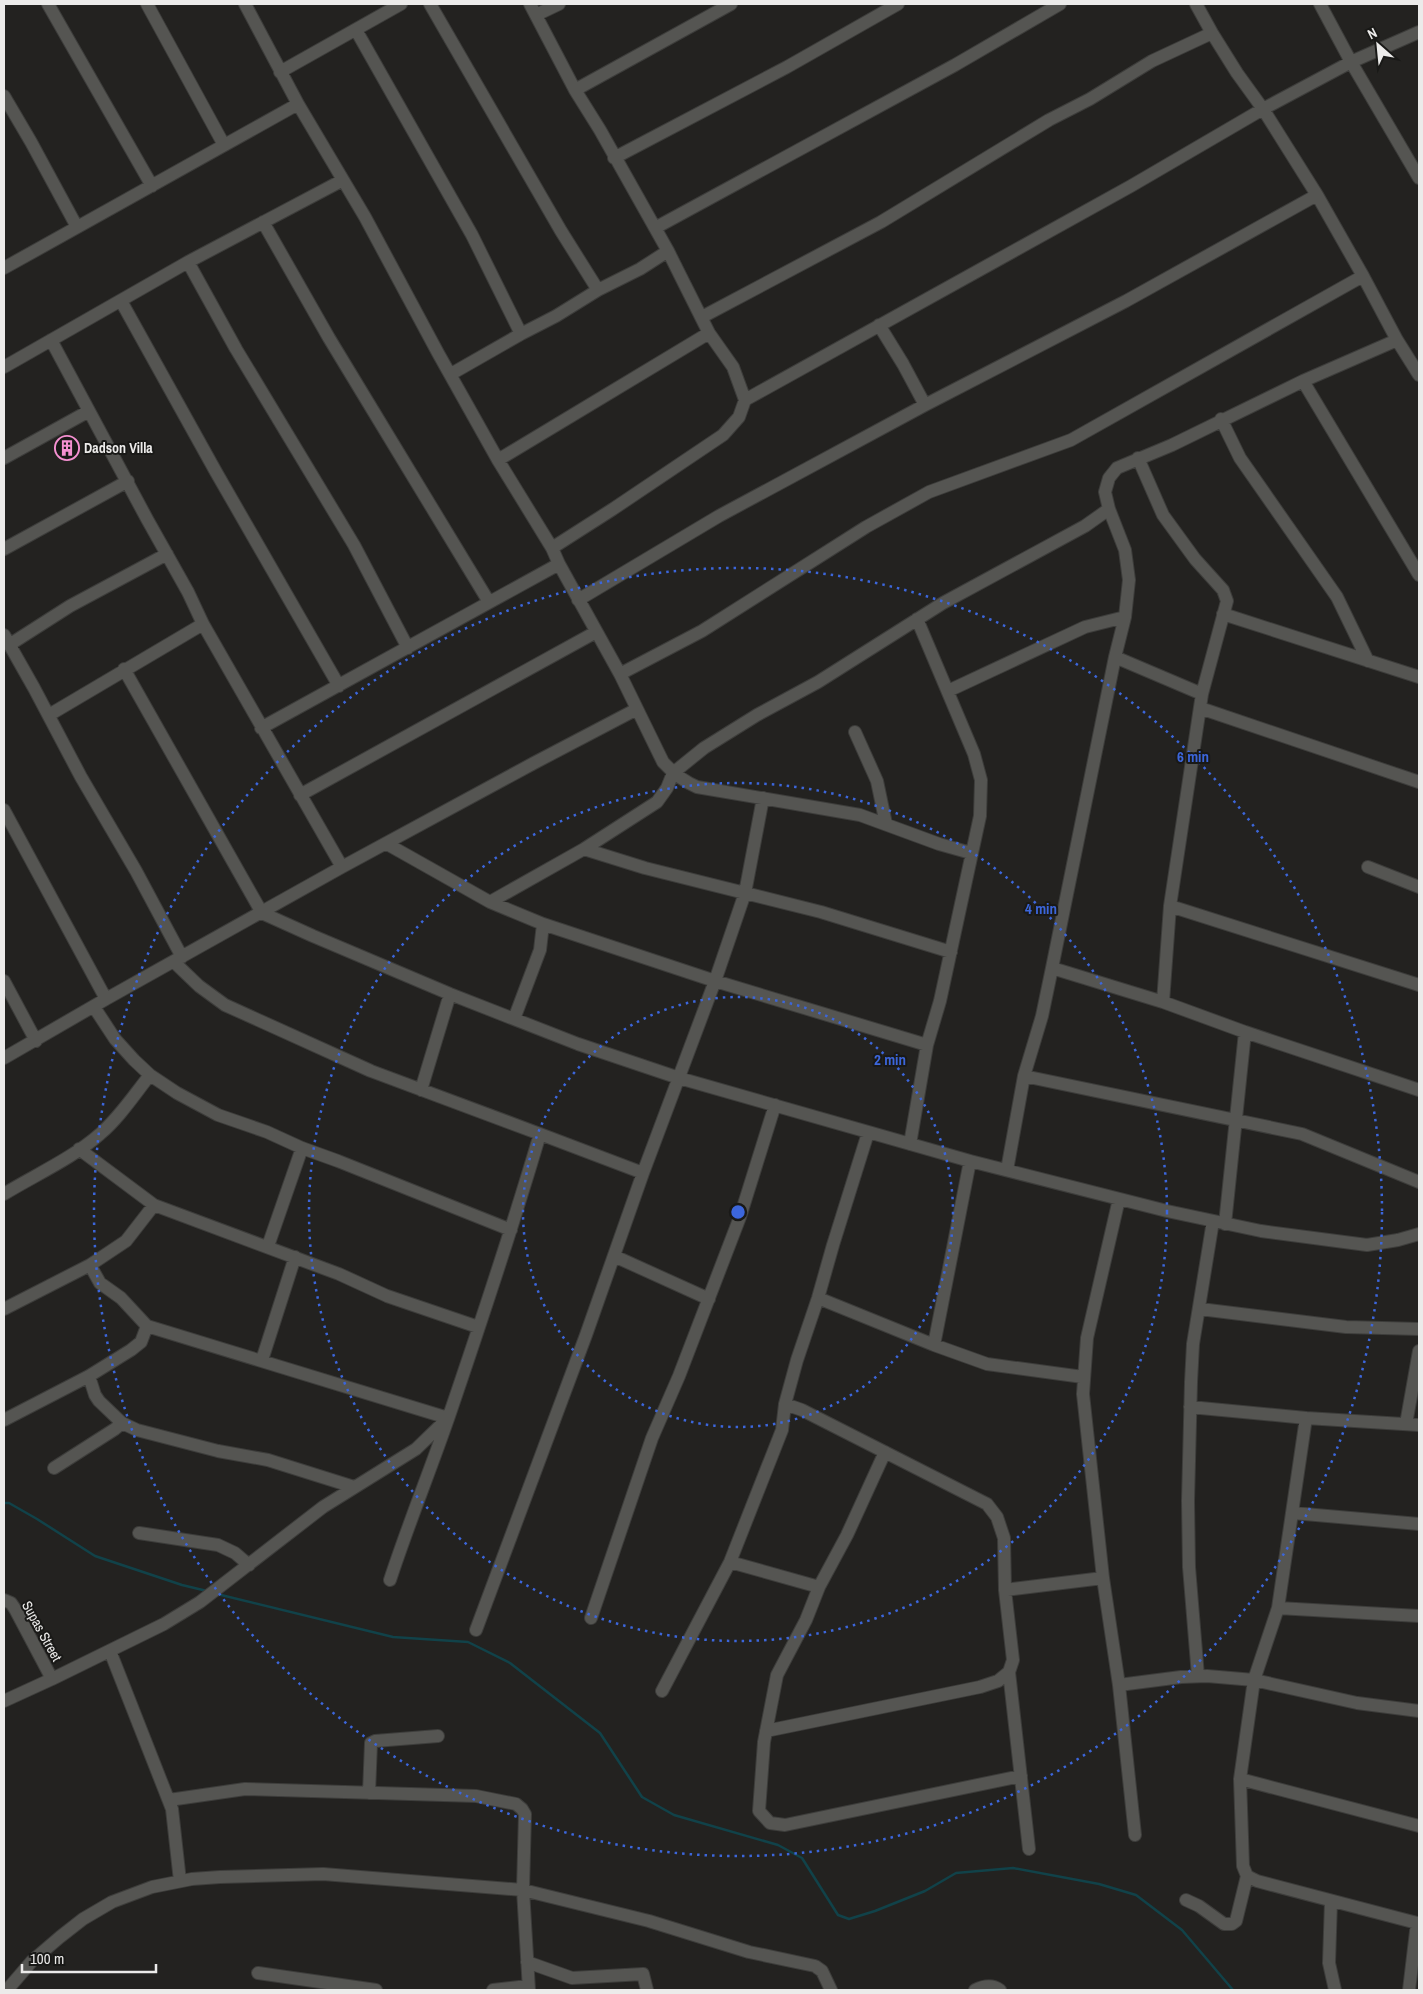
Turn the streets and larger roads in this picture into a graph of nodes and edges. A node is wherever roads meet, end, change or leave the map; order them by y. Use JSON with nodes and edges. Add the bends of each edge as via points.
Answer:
{"nodes":[{"id":1,"x":48,"y":4,"type":"edge"},
{"id":2,"x":147,"y":4,"type":"edge"},
{"id":3,"x":244,"y":4,"type":"edge"},
{"id":4,"x":400,"y":4,"type":"edge"},
{"id":5,"x":430,"y":4,"type":"edge"},
{"id":6,"x":559,"y":4,"type":"edge"},
{"id":7,"x":732,"y":4,"type":"edge"},
{"id":8,"x":898,"y":4,"type":"edge"},
{"id":9,"x":1060,"y":4,"type":"edge"},
{"id":10,"x":1196,"y":4,"type":"edge"},
{"id":11,"x":1320,"y":4,"type":"edge"},
{"id":12,"x":533,"y":9,"type":"edge"},
{"id":13,"x":356,"y":30,"type":"junction"},
{"id":14,"x":1419,"y":32,"type":"edge"},
{"id":15,"x":1212,"y":33,"type":"junction"},
{"id":16,"x":1351,"y":62,"type":"junction"},
{"id":17,"x":280,"y":72,"type":"junction"},
{"id":18,"x":575,"y":90,"type":"junction"},
{"id":19,"x":4,"y":96,"type":"edge"},
{"id":20,"x":298,"y":104,"type":"junction"},
{"id":21,"x":1263,"y":108,"type":"junction"},
{"id":22,"x":224,"y":145,"type":"junction"},
{"id":23,"x":614,"y":158,"type":"junction"},
{"id":24,"x":1419,"y":178,"type":"edge"},
{"id":25,"x":343,"y":180,"type":"junction"},
{"id":26,"x":152,"y":186,"type":"junction"},
{"id":27,"x":1317,"y":195,"type":"junction"},
{"id":28,"x":263,"y":222,"type":"junction"},
{"id":29,"x":76,"y":228,"type":"junction"},
{"id":30,"x":655,"y":228,"type":"junction"},
{"id":31,"x":668,"y":251,"type":"junction"},
{"id":32,"x":188,"y":262,"type":"junction"},
{"id":33,"x":5,"y":266,"type":"edge"},
{"id":34,"x":1363,"y":276,"type":"junction"},
{"id":35,"x":598,"y":290,"type":"junction"},
{"id":36,"x":121,"y":300,"type":"junction"},
{"id":37,"x":702,"y":317,"type":"junction"},
{"id":38,"x":879,"y":325,"type":"junction"},
{"id":39,"x":709,"y":333,"type":"junction"},
{"id":40,"x":521,"y":334,"type":"junction"},
{"id":41,"x":52,"y":340,"type":"junction"},
{"id":42,"x":1397,"y":340,"type":"junction"},
{"id":43,"x":4,"y":366,"type":"edge"},
{"id":44,"x":1417,"y":368,"type":"edge"},
{"id":45,"x":451,"y":374,"type":"junction"},
{"id":46,"x":1303,"y":381,"type":"junction"},
{"id":47,"x":745,"y":400,"type":"junction"},
{"id":48,"x":925,"y":404,"type":"junction"},
{"id":49,"x":89,"y":411,"type":"junction"},
{"id":50,"x":1221,"y":419,"type":"junction"},
{"id":51,"x":4,"y":458,"type":"edge"},
{"id":52,"x":1138,"y":458,"type":"junction"},
{"id":53,"x":498,"y":460,"type":"junction"},
{"id":54,"x":128,"y":481,"type":"junction"},
{"id":55,"x":1109,"y":509,"type":"junction"},
{"id":56,"x":552,"y":548,"type":"junction"},
{"id":57,"x":4,"y":549,"type":"edge"},
{"id":58,"x":168,"y":554,"type":"junction"},
{"id":59,"x":559,"y":564,"type":"junction"},
{"id":60,"x":1419,"y":575,"type":"edge"},
{"id":61,"x":578,"y":600,"type":"junction"},
{"id":62,"x":489,"y":602,"type":"junction"},
{"id":63,"x":1223,"y":614,"type":"junction"},
{"id":64,"x":1125,"y":617,"type":"junction"},
{"id":65,"x":917,"y":619,"type":"junction"},
{"id":66,"x":203,"y":624,"type":"junction"},
{"id":67,"x":596,"y":632,"type":"junction"},
{"id":68,"x":6,"y":640,"type":"edge"},
{"id":69,"x":408,"y":648,"type":"junction"},
{"id":70,"x":1115,"y":657,"type":"junction"},
{"id":71,"x":1368,"y":661,"type":"junction"},
{"id":72,"x":124,"y":669,"type":"junction"},
{"id":73,"x":620,"y":674,"type":"junction"},
{"id":74,"x":1419,"y":677,"type":"edge"},
{"id":75,"x":339,"y":686,"type":"junction"},
{"id":76,"x":948,"y":691,"type":"junction"},
{"id":77,"x":1202,"y":694,"type":"junction"},
{"id":78,"x":1200,"y":708,"type":"junction"},
{"id":79,"x":637,"y":709,"type":"junction"},
{"id":80,"x":49,"y":714,"type":"junction"},
{"id":81,"x":261,"y":728,"type":"junction"},
{"id":82,"x":855,"y":732,"type":"dead end"},
{"id":83,"x":673,"y":773,"type":"junction"},
{"id":84,"x":1419,"y":782,"type":"edge"},
{"id":85,"x":300,"y":795,"type":"junction"},
{"id":86,"x":763,"y":798,"type":"junction"},
{"id":87,"x":4,"y":810,"type":"edge"},
{"id":88,"x":886,"y":824,"type":"junction"},
{"id":89,"x":387,"y":844,"type":"junction"},
{"id":90,"x":584,"y":849,"type":"junction"},
{"id":91,"x":971,"y":853,"type":"junction"},
{"id":92,"x":342,"y":867,"type":"junction"},
{"id":93,"x":1368,"y":867,"type":"dead end"},
{"id":94,"x":1419,"y":887,"type":"edge"},
{"id":95,"x":745,"y":893,"type":"junction"},
{"id":96,"x":490,"y":902,"type":"junction"},
{"id":97,"x":1170,"y":906,"type":"junction"},
{"id":98,"x":262,"y":913,"type":"junction"},
{"id":99,"x":543,"y":924,"type":"junction"},
{"id":100,"x":951,"y":952,"type":"junction"},
{"id":101,"x":178,"y":959,"type":"junction"},
{"id":102,"x":1052,"y":968,"type":"junction"},
{"id":103,"x":4,"y":981,"type":"edge"},
{"id":104,"x":715,"y":981,"type":"junction"},
{"id":105,"x":1419,"y":985,"type":"edge"},
{"id":106,"x":450,"y":994,"type":"junction"},
{"id":107,"x":106,"y":999,"type":"junction"},
{"id":108,"x":1163,"y":1002,"type":"junction"},
{"id":109,"x":94,"y":1007,"type":"junction"},
{"id":110,"x":514,"y":1019,"type":"junction"},
{"id":111,"x":1245,"y":1032,"type":"junction"},
{"id":112,"x":36,"y":1041,"type":"junction"},
{"id":113,"x":927,"y":1045,"type":"junction"},
{"id":114,"x":4,"y":1058,"type":"edge"},
{"id":115,"x":150,"y":1075,"type":"junction"},
{"id":116,"x":1024,"y":1076,"type":"junction"},
{"id":117,"x":679,"y":1078,"type":"junction"},
{"id":118,"x":421,"y":1090,"type":"junction"},
{"id":119,"x":1419,"y":1090,"type":"edge"},
{"id":120,"x":775,"y":1105,"type":"junction"},
{"id":121,"x":1235,"y":1119,"type":"junction"},
{"id":122,"x":868,"y":1133,"type":"junction"},
{"id":123,"x":540,"y":1134,"type":"junction"},
{"id":124,"x":910,"y":1144,"type":"junction"},
{"id":125,"x":302,"y":1148,"type":"junction"},
{"id":126,"x":79,"y":1149,"type":"junction"},
{"id":127,"x":970,"y":1161,"type":"junction"},
{"id":128,"x":1007,"y":1170,"type":"junction"},
{"id":129,"x":643,"y":1173,"type":"junction"},
{"id":130,"x":1419,"y":1182,"type":"edge"},
{"id":131,"x":4,"y":1194,"type":"edge"},
{"id":132,"x":1119,"y":1199,"type":"junction"},
{"id":133,"x":154,"y":1205,"type":"junction"},
{"id":134,"x":1219,"y":1223,"type":"junction"},
{"id":135,"x":511,"y":1230,"type":"junction"},
{"id":136,"x":1419,"y":1234,"type":"edge"},
{"id":137,"x":268,"y":1246,"type":"junction"},
{"id":138,"x":614,"y":1256,"type":"junction"},
{"id":139,"x":295,"y":1257,"type":"junction"},
{"id":140,"x":90,"y":1265,"type":"junction"},
{"id":141,"x":818,"y":1298,"type":"junction"},
{"id":142,"x":709,"y":1299,"type":"junction"},
{"id":143,"x":4,"y":1309,"type":"edge"},
{"id":144,"x":1200,"y":1309,"type":"junction"},
{"id":145,"x":147,"y":1326,"type":"junction"},
{"id":146,"x":478,"y":1327,"type":"junction"},
{"id":147,"x":1419,"y":1329,"type":"edge"},
{"id":148,"x":934,"y":1345,"type":"junction"},
{"id":149,"x":1419,"y":1351,"type":"edge"},
{"id":150,"x":262,"y":1360,"type":"junction"},
{"id":151,"x":89,"y":1376,"type":"junction"},
{"id":152,"x":1082,"y":1377,"type":"junction"},
{"id":153,"x":785,"y":1404,"type":"junction"},
{"id":154,"x":1190,"y":1406,"type":"junction"},
{"id":155,"x":448,"y":1418,"type":"junction"},
{"id":156,"x":1306,"y":1418,"type":"junction"},
{"id":157,"x":4,"y":1420,"type":"edge"},
{"id":158,"x":122,"y":1422,"type":"junction"},
{"id":159,"x":1406,"y":1424,"type":"junction"},
{"id":160,"x":1419,"y":1425,"type":"edge"},
{"id":161,"x":885,"y":1452,"type":"junction"},
{"id":162,"x":54,"y":1468,"type":"dead end"},
{"id":163,"x":354,"y":1487,"type":"junction"},
{"id":164,"x":1293,"y":1513,"type":"junction"},
{"id":165,"x":1419,"y":1524,"type":"edge"},
{"id":166,"x":139,"y":1533,"type":"dead end"},
{"id":167,"x":730,"y":1562,"type":"junction"},
{"id":168,"x":249,"y":1565,"type":"junction"},
{"id":169,"x":1103,"y":1578,"type":"junction"},
{"id":170,"x":390,"y":1580,"type":"dead end"},
{"id":171,"x":819,"y":1587,"type":"junction"},
{"id":172,"x":1006,"y":1590,"type":"junction"},
{"id":173,"x":4,"y":1600,"type":"edge"},
{"id":174,"x":1278,"y":1608,"type":"junction"},
{"id":175,"x":1419,"y":1616,"type":"edge"},
{"id":176,"x":591,"y":1618,"type":"dead end"},
{"id":177,"x":476,"y":1630,"type":"dead end"},
{"id":178,"x":110,"y":1651,"type":"junction"},
{"id":179,"x":1009,"y":1672,"type":"junction"},
{"id":180,"x":1198,"y":1676,"type":"junction"},
{"id":181,"x":52,"y":1679,"type":"junction"},
{"id":182,"x":1254,"y":1680,"type":"junction"},
{"id":183,"x":1119,"y":1684,"type":"junction"},
{"id":184,"x":662,"y":1691,"type":"dead end"},
{"id":185,"x":4,"y":1701,"type":"edge"},
{"id":186,"x":1419,"y":1711,"type":"edge"},
{"id":187,"x":766,"y":1731,"type":"junction"},
{"id":188,"x":438,"y":1736,"type":"dead end"},
{"id":189,"x":1021,"y":1776,"type":"junction"},
{"id":190,"x":1240,"y":1779,"type":"junction"},
{"id":191,"x":370,"y":1794,"type":"junction"},
{"id":192,"x":169,"y":1800,"type":"junction"},
{"id":193,"x":1419,"y":1826,"type":"edge"},
{"id":194,"x":1135,"y":1836,"type":"dead end"},
{"id":195,"x":1029,"y":1849,"type":"dead end"},
{"id":196,"x":1247,"y":1876,"type":"junction"},
{"id":197,"x":180,"y":1881,"type":"junction"},
{"id":198,"x":522,"y":1890,"type":"junction"},
{"id":199,"x":1186,"y":1900,"type":"dead end"},
{"id":200,"x":1331,"y":1901,"type":"junction"},
{"id":201,"x":527,"y":1962,"type":"junction"},
{"id":202,"x":258,"y":1973,"type":"dead end"},
{"id":203,"x":528,"y":1988,"type":"edge"},
{"id":204,"x":6,"y":1990,"type":"edge"},
{"id":205,"x":372,"y":1990,"type":"edge"},
{"id":206,"x":492,"y":1990,"type":"edge"},
{"id":207,"x":647,"y":1990,"type":"edge"},
{"id":208,"x":830,"y":1990,"type":"edge"},
{"id":209,"x":975,"y":1990,"type":"edge"},
{"id":210,"x":1000,"y":1990,"type":"edge"},
{"id":211,"x":1334,"y":1990,"type":"edge"},
{"id":212,"x":1409,"y":1990,"type":"edge"}],
"edges":[{"from":1,"to":26,"type":"street"},
{"from":2,"to":22,"type":"street"},
{"from":3,"to":17,"type":"street"},
{"from":4,"to":13,"type":"street"},
{"from":5,"to":35,"type":"street","via":[[561,232]]},
{"from":6,"to":12,"type":"street"},
{"from":7,"to":18,"type":"street"},
{"from":8,"to":23,"type":"street"},
{"from":9,"to":30,"type":"street","via":[[955,65]]},
{"from":10,"to":15,"type":"street"},
{"from":11,"to":16,"type":"street"},
{"from":12,"to":18,"type":"street"},
{"from":13,"to":17,"type":"street"},
{"from":13,"to":40,"type":"street","via":[[472,235]]},
{"from":14,"to":16,"type":"street"},
{"from":15,"to":21,"type":"street"},
{"from":15,"to":37,"type":"street","via":[[1152,61],[881,222]]},
{"from":16,"to":21,"type":"street"},
{"from":16,"to":24,"type":"street"},
{"from":17,"to":20,"type":"street"},
{"from":18,"to":23,"type":"street"},
{"from":19,"to":29,"type":"street"},
{"from":20,"to":22,"type":"street"},
{"from":20,"to":25,"type":"street"},
{"from":21,"to":27,"type":"street"},
{"from":21,"to":38,"type":"street","via":[[1131,186]]},
{"from":22,"to":26,"type":"street"},
{"from":23,"to":30,"type":"street"},
{"from":25,"to":28,"type":"street"},
{"from":25,"to":45,"type":"street"},
{"from":26,"to":29,"type":"street"},
{"from":27,"to":34,"type":"street"},
{"from":27,"to":48,"type":"street","via":[[1126,301]]},
{"from":28,"to":32,"type":"street"},
{"from":28,"to":62,"type":"street","via":[[329,338]]},
{"from":29,"to":33,"type":"street"},
{"from":30,"to":31,"type":"street"},
{"from":31,"to":35,"type":"street"},
{"from":31,"to":37,"type":"street"},
{"from":32,"to":36,"type":"street"},
{"from":32,"to":69,"type":"street","via":[[236,349],[354,545]]},
{"from":34,"to":42,"type":"street"},
{"from":34,"to":73,"type":"street","via":[[1071,440],[928,492],[866,527],[702,631]]},
{"from":35,"to":40,"type":"street"},
{"from":36,"to":41,"type":"street"},
{"from":36,"to":75,"type":"street"},
{"from":37,"to":39,"type":"street"},
{"from":38,"to":47,"type":"street"},
{"from":38,"to":48,"type":"street"},
{"from":39,"to":47,"type":"street","via":[[733,368]]},
{"from":39,"to":53,"type":"street"},
{"from":40,"to":45,"type":"street"},
{"from":41,"to":43,"type":"street"},
{"from":41,"to":49,"type":"street"},
{"from":42,"to":44,"type":"street"},
{"from":42,"to":46,"type":"street"},
{"from":45,"to":53,"type":"street"},
{"from":46,"to":50,"type":"street"},
{"from":46,"to":60,"type":"street"},
{"from":47,"to":56,"type":"street","via":[[739,417],[723,435]]},
{"from":48,"to":61,"type":"street","via":[[719,516]]},
{"from":49,"to":51,"type":"street"},
{"from":49,"to":54,"type":"street"},
{"from":50,"to":52,"type":"street"},
{"from":50,"to":71,"type":"street","via":[[1240,458],[1337,597]]},
{"from":52,"to":55,"type":"street","via":[[1117,468],[1108,478],[1105,492]]},
{"from":52,"to":63,"type":"street","via":[[1164,515],[1223,590],[1227,601]]},
{"from":53,"to":56,"type":"street"},
{"from":54,"to":57,"type":"street"},
{"from":54,"to":58,"type":"street"},
{"from":55,"to":64,"type":"street","via":[[1125,550],[1129,580]]},
{"from":55,"to":65,"type":"street","via":[[1085,526]]},
{"from":56,"to":59,"type":"street"},
{"from":58,"to":66,"type":"street"},
{"from":58,"to":68,"type":"street"},
{"from":59,"to":61,"type":"street"},
{"from":59,"to":62,"type":"street"},
{"from":61,"to":67,"type":"street"},
{"from":62,"to":69,"type":"street"},
{"from":63,"to":71,"type":"street"},
{"from":63,"to":77,"type":"street"},
{"from":64,"to":70,"type":"street"},
{"from":64,"to":76,"type":"street","via":[[1085,627]]},
{"from":65,"to":76,"type":"street"},
{"from":65,"to":83,"type":"street","via":[[818,682],[704,748]]},
{"from":66,"to":72,"type":"street"},
{"from":66,"to":81,"type":"street"},
{"from":67,"to":73,"type":"street"},
{"from":67,"to":85,"type":"street"},
{"from":68,"to":80,"type":"street"},
{"from":69,"to":75,"type":"street"},
{"from":70,"to":77,"type":"street"},
{"from":70,"to":102,"type":"street"},
{"from":71,"to":74,"type":"street"},
{"from":72,"to":80,"type":"street"},
{"from":72,"to":98,"type":"street"},
{"from":73,"to":79,"type":"street"},
{"from":75,"to":81,"type":"street"},
{"from":76,"to":91,"type":"street","via":[[981,780],[980,816]]},
{"from":77,"to":78,"type":"street"},
{"from":78,"to":84,"type":"street"},
{"from":78,"to":97,"type":"street"},
{"from":79,"to":83,"type":"street","via":[[663,762]]},
{"from":79,"to":89,"type":"street"},
{"from":80,"to":101,"type":"street","via":[[81,777],[136,871]]},
{"from":81,"to":85,"type":"street"},
{"from":82,"to":88,"type":"street","via":[[878,781]]},
{"from":83,"to":86,"type":"street","via":[[697,787]]},
{"from":83,"to":90,"type":"street","via":[[657,802]]},
{"from":85,"to":92,"type":"street"},
{"from":86,"to":88,"type":"street","via":[[860,815]]},
{"from":86,"to":95,"type":"street"},
{"from":87,"to":107,"type":"street"},
{"from":88,"to":91,"type":"street"},
{"from":89,"to":92,"type":"street"},
{"from":89,"to":96,"type":"street"},
{"from":90,"to":95,"type":"street"},
{"from":90,"to":96,"type":"street"},
{"from":91,"to":100,"type":"street"},
{"from":92,"to":98,"type":"street"},
{"from":93,"to":94,"type":"street"},
{"from":95,"to":100,"type":"street","via":[[821,912]]},
{"from":95,"to":104,"type":"street"},
{"from":96,"to":99,"type":"street"},
{"from":97,"to":105,"type":"street"},
{"from":97,"to":108,"type":"street"},
{"from":98,"to":101,"type":"street"},
{"from":98,"to":106,"type":"street"},
{"from":99,"to":104,"type":"street"},
{"from":99,"to":110,"type":"street","via":[[540,950]]},
{"from":100,"to":113,"type":"street"},
{"from":101,"to":107,"type":"street"},
{"from":101,"to":118,"type":"street","via":[[199,986],[225,1005],[370,1071]]},
{"from":102,"to":108,"type":"street"},
{"from":102,"to":116,"type":"street"},
{"from":103,"to":112,"type":"street"},
{"from":104,"to":113,"type":"street"},
{"from":104,"to":117,"type":"street"},
{"from":106,"to":110,"type":"street"},
{"from":106,"to":118,"type":"street"},
{"from":107,"to":109,"type":"street"},
{"from":108,"to":111,"type":"street"},
{"from":109,"to":112,"type":"street"},
{"from":109,"to":115,"type":"street","via":[[115,1039]]},
{"from":110,"to":117,"type":"street"},
{"from":111,"to":119,"type":"street"},
{"from":111,"to":121,"type":"street"},
{"from":112,"to":114,"type":"street"},
{"from":113,"to":124,"type":"street"},
{"from":115,"to":125,"type":"street","via":[[218,1115]]},
{"from":115,"to":126,"type":"street","via":[[100,1134]]},
{"from":116,"to":121,"type":"street"},
{"from":116,"to":128,"type":"street"},
{"from":117,"to":120,"type":"street"},
{"from":117,"to":129,"type":"street"},
{"from":118,"to":123,"type":"street"},
{"from":120,"to":122,"type":"street"},
{"from":120,"to":142,"type":"street","via":[[740,1217]]},
{"from":121,"to":130,"type":"street","via":[[1302,1134]]},
{"from":121,"to":134,"type":"street"},
{"from":122,"to":124,"type":"street"},
{"from":122,"to":141,"type":"street"},
{"from":123,"to":129,"type":"street"},
{"from":123,"to":135,"type":"street"},
{"from":124,"to":127,"type":"street"},
{"from":125,"to":135,"type":"street"},
{"from":125,"to":137,"type":"street"},
{"from":126,"to":131,"type":"street"},
{"from":126,"to":133,"type":"street"},
{"from":127,"to":128,"type":"street"},
{"from":127,"to":148,"type":"street"},
{"from":128,"to":132,"type":"street"},
{"from":129,"to":138,"type":"street"},
{"from":132,"to":134,"type":"street"},
{"from":132,"to":152,"type":"street","via":[[1086,1338]]},
{"from":133,"to":137,"type":"street"},
{"from":133,"to":140,"type":"street","via":[[126,1241]]},
{"from":134,"to":136,"type":"street","via":[[1367,1245]]},
{"from":134,"to":144,"type":"street"},
{"from":135,"to":146,"type":"street"},
{"from":137,"to":139,"type":"street"},
{"from":138,"to":142,"type":"street"},
{"from":138,"to":177,"type":"street"},
{"from":139,"to":146,"type":"street","via":[[387,1296]]},
{"from":139,"to":150,"type":"street"},
{"from":140,"to":143,"type":"street"},
{"from":140,"to":145,"type":"street","via":[[100,1283],[121,1298]]},
{"from":141,"to":148,"type":"street"},
{"from":141,"to":153,"type":"street"},
{"from":142,"to":176,"type":"street","via":[[652,1438]]},
{"from":144,"to":147,"type":"street","via":[[1346,1327]]},
{"from":144,"to":154,"type":"street","via":[[1193,1344]]},
{"from":145,"to":150,"type":"street"},
{"from":145,"to":151,"type":"street","via":[[141,1342]]},
{"from":146,"to":155,"type":"street"},
{"from":148,"to":152,"type":"street","via":[[998,1367]]},
{"from":149,"to":159,"type":"street"},
{"from":150,"to":155,"type":"street"},
{"from":151,"to":157,"type":"street"},
{"from":151,"to":158,"type":"street","via":[[99,1401]]},
{"from":152,"to":169,"type":"street"},
{"from":153,"to":161,"type":"street"},
{"from":153,"to":167,"type":"street","via":[[782,1430]]},
{"from":154,"to":156,"type":"street"},
{"from":154,"to":180,"type":"street","via":[[1189,1567]]},
{"from":155,"to":163,"type":"street","via":[[416,1449]]},
{"from":155,"to":170,"type":"street"},
{"from":156,"to":159,"type":"street"},
{"from":156,"to":164,"type":"street"},
{"from":158,"to":162,"type":"street","via":[[115,1430]]},
{"from":158,"to":163,"type":"street","via":[[152,1435],[268,1460]]},
{"from":159,"to":160,"type":"street"},
{"from":161,"to":171,"type":"street"},
{"from":161,"to":172,"type":"street","via":[[987,1504],[997,1516],[1004,1538]]},
{"from":163,"to":168,"type":"street"},
{"from":164,"to":165,"type":"street"},
{"from":164,"to":174,"type":"street"},
{"from":166,"to":168,"type":"street","via":[[218,1545]]},
{"from":167,"to":171,"type":"street"},
{"from":167,"to":184,"type":"street"},
{"from":168,"to":178,"type":"street","via":[[200,1602]]},
{"from":169,"to":172,"type":"street"},
{"from":169,"to":183,"type":"street"},
{"from":171,"to":187,"type":"street","via":[[777,1676]]},
{"from":172,"to":179,"type":"street","via":[[1013,1660]]},
{"from":173,"to":181,"type":"street","name":"Supas Street","via":[[15,1609]]},
{"from":174,"to":175,"type":"street"},
{"from":174,"to":182,"type":"street"},
{"from":178,"to":181,"type":"street"},
{"from":178,"to":192,"type":"street"},
{"from":179,"to":187,"type":"street","via":[[998,1681],[980,1687]]},
{"from":179,"to":189,"type":"street"},
{"from":180,"to":182,"type":"street"},
{"from":180,"to":183,"type":"street"},
{"from":181,"to":185,"type":"street"},
{"from":182,"to":186,"type":"street","via":[[1357,1703]]},
{"from":182,"to":190,"type":"street"},
{"from":183,"to":194,"type":"street"},
{"from":187,"to":189,"type":"street","via":[[759,1810],[770,1823],[785,1825]]},
{"from":188,"to":191,"type":"street","via":[[371,1743]]},
{"from":189,"to":195,"type":"street"},
{"from":190,"to":193,"type":"street"},
{"from":190,"to":196,"type":"street","via":[[1243,1866]]},
{"from":191,"to":192,"type":"street","via":[[245,1789]]},
{"from":191,"to":198,"type":"street","via":[[476,1796],[516,1804],[525,1814]]},
{"from":192,"to":197,"type":"street"},
{"from":196,"to":199,"type":"street","via":[[1236,1921],[1232,1924],[1224,1924]]},
{"from":196,"to":200,"type":"street"},
{"from":197,"to":198,"type":"street","via":[[323,1874]]},
{"from":197,"to":204,"type":"street","via":[[152,1887],[112,1902],[83,1919],[32,1961]]},
{"from":198,"to":201,"type":"street"},
{"from":198,"to":208,"type":"street","via":[[649,1921],[749,1952],[815,1966],[822,1971]]},
{"from":200,"to":211,"type":"street","via":[[1329,1963]]},
{"from":200,"to":212,"type":"street","via":[[1417,1923]]},
{"from":201,"to":203,"type":"street"},
{"from":201,"to":207,"type":"street","via":[[572,1978],[643,1974]]},
{"from":202,"to":205,"type":"street"},
{"from":203,"to":206,"type":"street"},
{"from":209,"to":210,"type":"street","via":[[986,1986]]}]}
